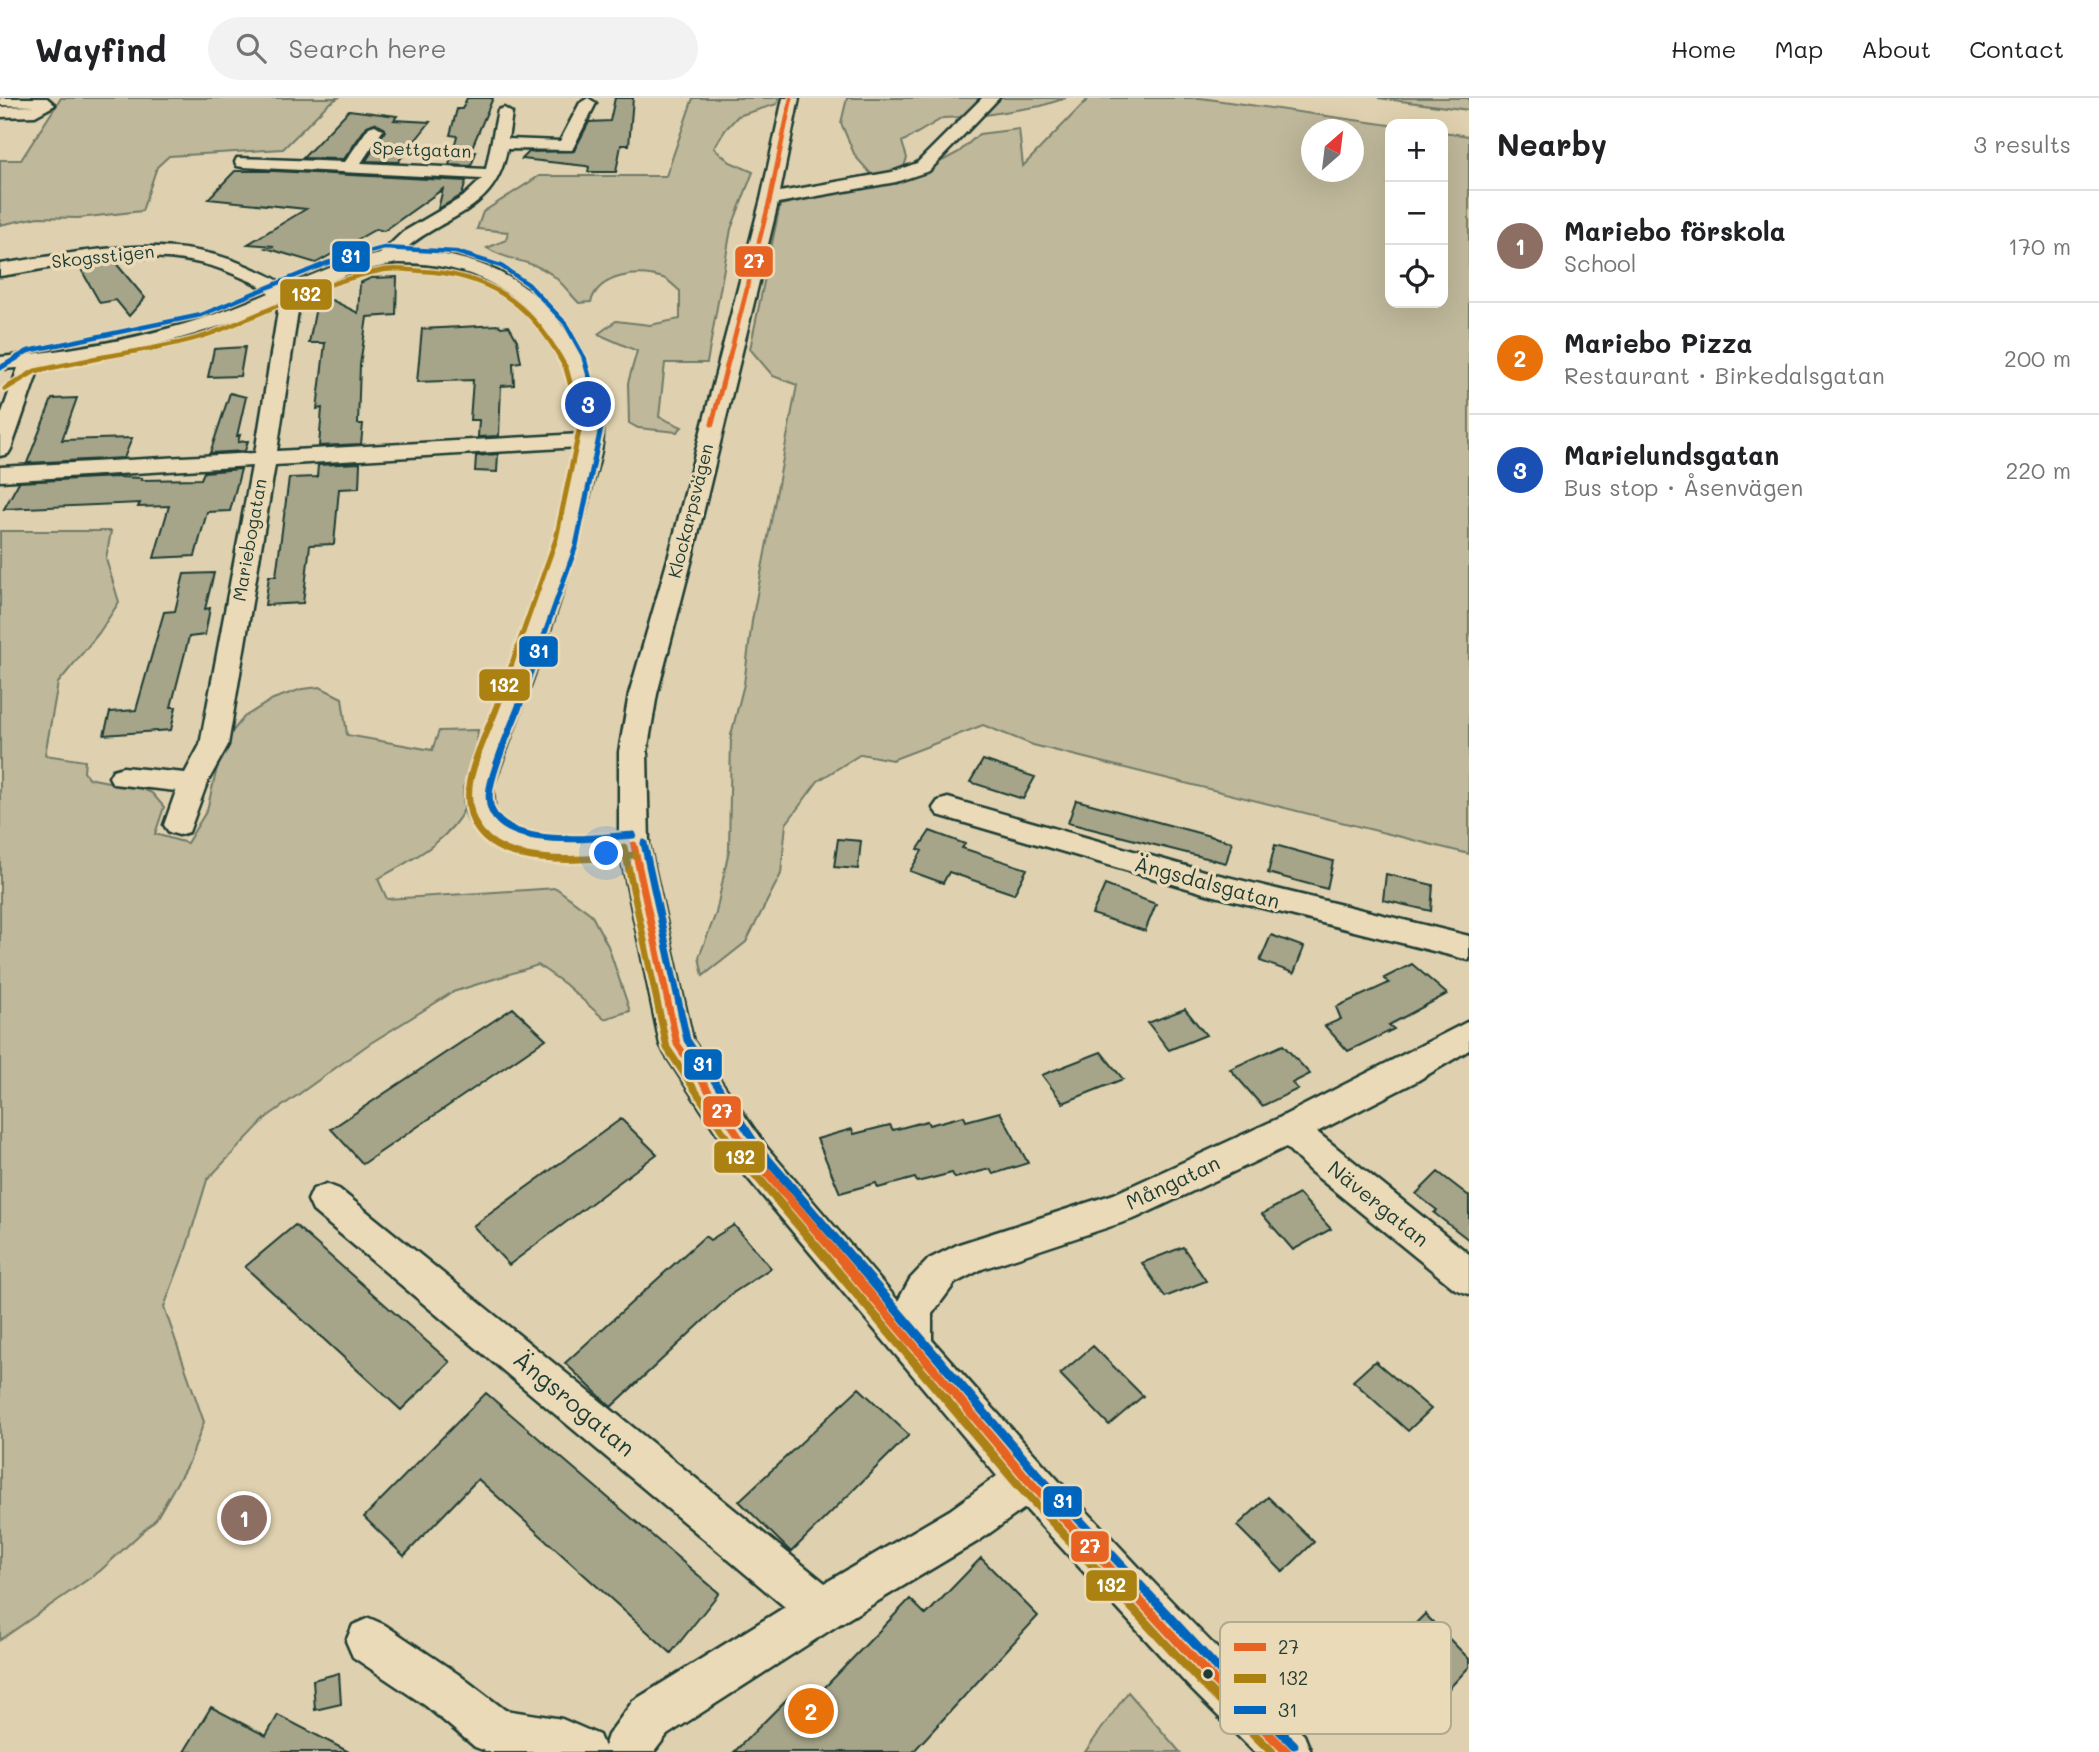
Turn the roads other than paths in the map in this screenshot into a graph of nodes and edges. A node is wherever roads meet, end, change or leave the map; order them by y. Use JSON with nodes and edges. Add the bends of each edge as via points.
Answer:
{"nodes":[{"id":1,"x":791,"y":98,"type":"edge"},
{"id":2,"x":991,"y":98,"type":"edge"},
{"id":3,"x":0,"y":100,"type":"edge"},
{"id":4,"x":588,"y":103,"type":"dead end"},
{"id":5,"x":0,"y":112,"type":"edge"},
{"id":6,"x":504,"y":113,"type":"dead end"},
{"id":7,"x":374,"y":130,"type":"dead end"},
{"id":8,"x":498,"y":144,"type":"junction"},
{"id":9,"x":243,"y":162,"type":"dead end"},
{"id":10,"x":349,"y":168,"type":"junction"},
{"id":11,"x":492,"y":174,"type":"junction"},
{"id":12,"x":770,"y":199,"type":"junction"},
{"id":13,"x":386,"y":258,"type":"junction"},
{"id":14,"x":0,"y":270,"type":"edge"},
{"id":15,"x":281,"y":293,"type":"junction"},
{"id":16,"x":31,"y":361,"type":"junction"},
{"id":17,"x":0,"y":363,"type":"edge"},
{"id":18,"x":0,"y":380,"type":"edge"},
{"id":19,"x":590,"y":440,"type":"junction"},
{"id":20,"x":0,"y":449,"type":"edge"},
{"id":21,"x":263,"y":459,"type":"junction"},
{"id":22,"x":0,"y":474,"type":"edge"},
{"id":23,"x":123,"y":777,"type":"dead end"},
{"id":24,"x":193,"y":783,"type":"junction"},
{"id":25,"x":948,"y":808,"type":"dead end"},
{"id":26,"x":179,"y":825,"type":"dead end"},
{"id":27,"x":634,"y":845,"type":"junction"},
{"id":28,"x":1469,"y":948,"type":"edge"},
{"id":29,"x":1469,"y":1034,"type":"edge"},
{"id":30,"x":1290,"y":1129,"type":"junction"},
{"id":31,"x":326,"y":1200,"type":"dead end"},
{"id":32,"x":1469,"y":1277,"type":"edge"},
{"id":33,"x":912,"y":1346,"type":"junction"},
{"id":34,"x":1028,"y":1480,"type":"junction"},
{"id":35,"x":822,"y":1609,"type":"junction"},
{"id":36,"x":369,"y":1641,"type":"dead end"},
{"id":37,"x":1220,"y":1686,"type":"edge"},
{"id":38,"x":1269,"y":1734,"type":"edge"},
{"id":39,"x":582,"y":1752,"type":"edge"},
{"id":40,"x":625,"y":1752,"type":"edge"},
{"id":41,"x":1287,"y":1752,"type":"edge"}],
"edges":[{"from":1,"to":12,"type":"street","name":"Klockarpsvägen"},
{"from":2,"to":12,"type":"street","via":[[923,167],[896,177]]},
{"from":3,"to":5,"type":"street","via":[[47,104],[35,111]]},
{"from":4,"to":8,"type":"street","via":[[566,146]]},
{"from":6,"to":8,"type":"street"},
{"from":7,"to":10,"type":"street","name":"Spettgatan"},
{"from":8,"to":11,"type":"street"},
{"from":9,"to":10,"type":"street","name":"Spettgatan"},
{"from":10,"to":11,"type":"street","name":"Spettgatan"},
{"from":11,"to":13,"type":"street","via":[[479,192],[398,243]]},
{"from":12,"to":27,"type":"street","name":"Klockarpsvägen","via":[[643,694],[633,752]]},
{"from":13,"to":15,"type":"street"},
{"from":13,"to":19,"type":"street","via":[[454,262],[497,276],[521,292],[556,330],[576,364],[592,422]]},
{"from":14,"to":15,"type":"street","name":"Skogsstigen","via":[[121,251],[176,252],[222,262]]},
{"from":15,"to":16,"type":"street","via":[[204,325]]},
{"from":15,"to":21,"type":"street","name":"Mariebogatan","via":[[288,311]]},
{"from":16,"to":17,"type":"street"},
{"from":16,"to":18,"type":"street"},
{"from":16,"to":20,"type":"street"},
{"from":19,"to":21,"type":"street"},
{"from":19,"to":27,"type":"street","via":[[566,542],[479,787],[481,811],[496,834],[528,846]]},
{"from":21,"to":22,"type":"street"},
{"from":21,"to":24,"type":"street","name":"Mariebogatan","via":[[214,745]]},
{"from":23,"to":24,"type":"street"},
{"from":24,"to":26,"type":"street","name":"Mariebogatan"},
{"from":25,"to":28,"type":"street","name":"Ängsdalsgatan","via":[[1258,897]]},
{"from":27,"to":33,"type":"street","name":"Klockarpsvägen","via":[[677,1044],[754,1159]]},
{"from":29,"to":30,"type":"street","name":"Mångatan"},
{"from":30,"to":32,"type":"street","name":"Nävergatan"},
{"from":30,"to":33,"type":"street","name":"Mångatan","via":[[1123,1207],[972,1256],[942,1271],[913,1312]]},
{"from":31,"to":35,"type":"street","name":"Ängsrogatan"},
{"from":33,"to":34,"type":"street","name":"Klockarpsvägen"},
{"from":34,"to":35,"type":"street","via":[[965,1525]]},
{"from":34,"to":37,"type":"street","name":"Klockarpsvägen"},
{"from":35,"to":40,"type":"street","via":[[650,1718]]},
{"from":36,"to":39,"type":"street","via":[[492,1730],[562,1743]]},
{"from":38,"to":41,"type":"street","name":"Klockarpsvägen"}]}
